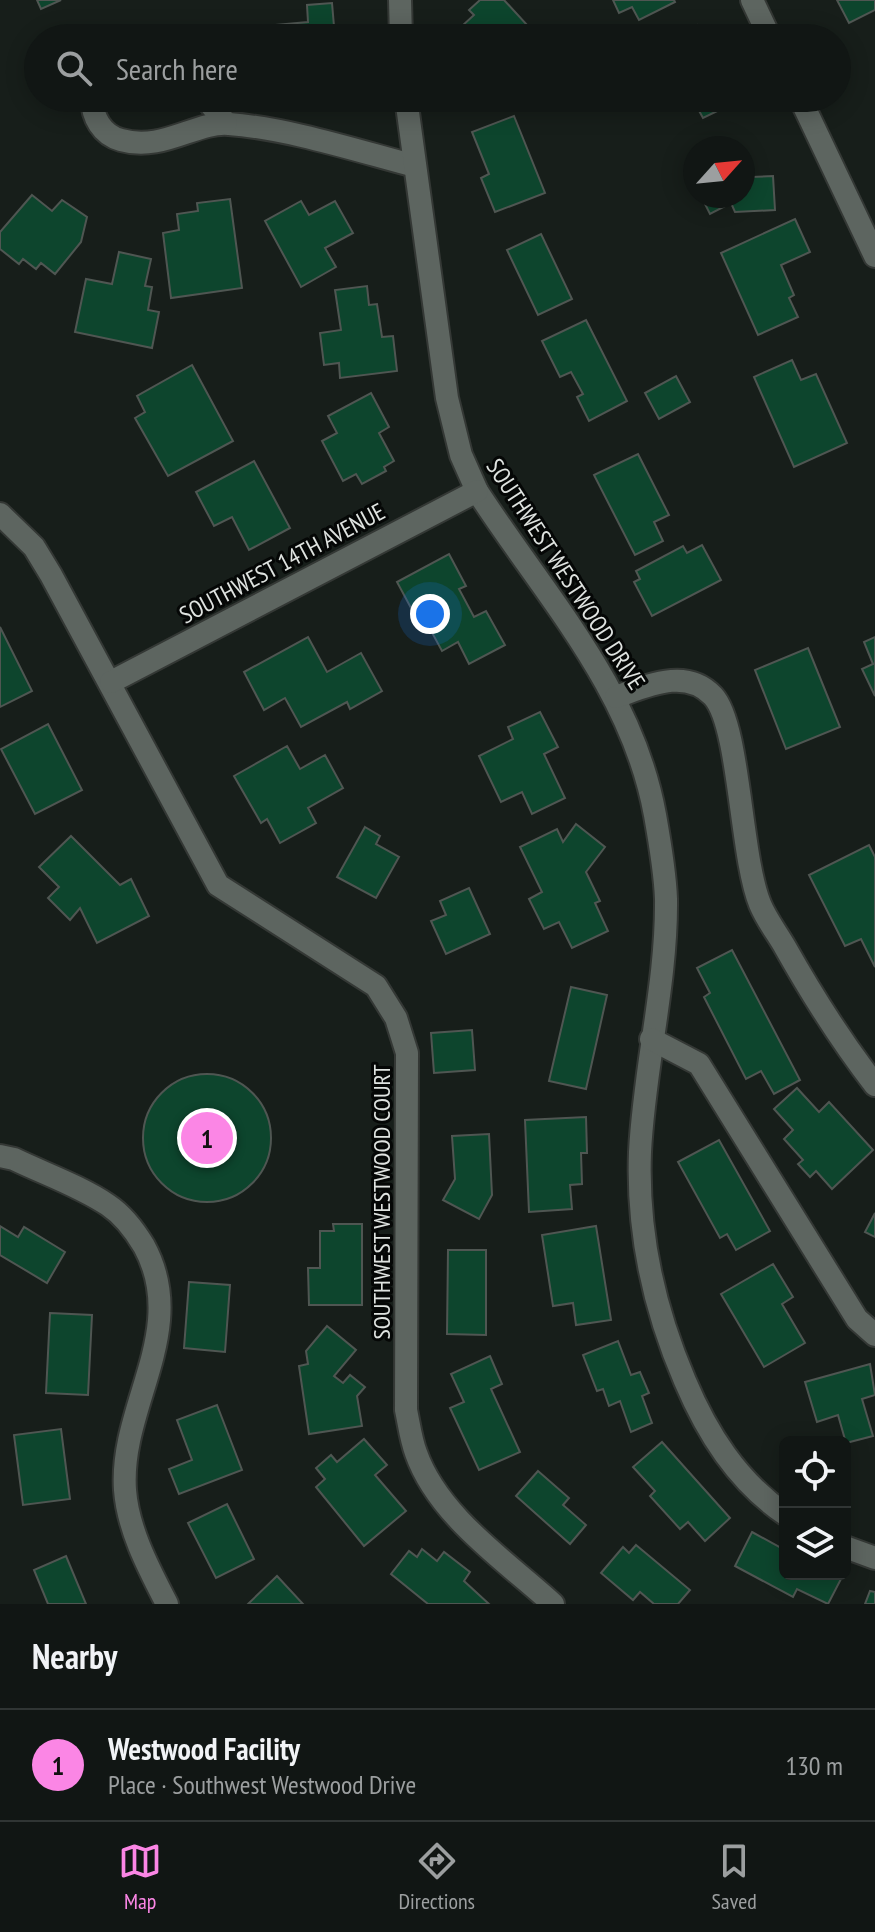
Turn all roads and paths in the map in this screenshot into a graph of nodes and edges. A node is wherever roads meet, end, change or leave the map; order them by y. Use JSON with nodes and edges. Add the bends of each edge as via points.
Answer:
{"nodes":[{"id":1,"x":400,"y":0,"type":"edge"},
{"id":2,"x":752,"y":0,"type":"edge"},
{"id":3,"x":401,"y":24,"type":"edge"},
{"id":4,"x":763,"y":24,"type":"edge"},
{"id":5,"x":95,"y":112,"type":"edge"},
{"id":6,"x":217,"y":112,"type":"edge"},
{"id":7,"x":408,"y":112,"type":"edge"},
{"id":8,"x":807,"y":112,"type":"edge"},
{"id":9,"x":226,"y":123,"type":"junction"},
{"id":10,"x":415,"y":166,"type":"junction"},
{"id":11,"x":875,"y":256,"type":"edge"},
{"id":12,"x":477,"y":491,"type":"junction"},
{"id":13,"x":0,"y":514,"type":"edge"},
{"id":14,"x":111,"y":682,"type":"junction"},
{"id":15,"x":616,"y":697,"type":"junction"},
{"id":16,"x":651,"y":1039,"type":"junction"},
{"id":17,"x":875,"y":1085,"type":"edge"},
{"id":18,"x":0,"y":1156,"type":"edge"},
{"id":19,"x":875,"y":1335,"type":"edge"},
{"id":20,"x":779,"y":1509,"type":"edge"},
{"id":21,"x":851,"y":1549,"type":"edge"},
{"id":22,"x":875,"y":1558,"type":"edge"},
{"id":23,"x":167,"y":1604,"type":"edge"},
{"id":24,"x":553,"y":1604,"type":"edge"}],
"edges":[{"from":1,"to":3,"type":"street"},
{"from":2,"to":4,"type":"street"},
{"from":5,"to":9,"type":"street","via":[[110,136],[124,141],[158,141]]},
{"from":6,"to":9,"type":"street"},
{"from":7,"to":10,"type":"street","name":"SOUTHWEST WESTWOOD DRIVE"},
{"from":8,"to":11,"type":"street"},
{"from":9,"to":10,"type":"street"},
{"from":10,"to":12,"type":"street","name":"SOUTHWEST WESTWOOD DRIVE","via":[[447,398],[461,455]]},
{"from":12,"to":14,"type":"street","name":"SOUTHWEST 14TH AVENUE"},
{"from":12,"to":15,"type":"street","name":"SOUTHWEST WESTWOOD DRIVE"},
{"from":13,"to":14,"type":"street","name":"SOUTHWEST WESTWOOD COURT","via":[[34,547]]},
{"from":14,"to":24,"type":"street","name":"SOUTHWEST WESTWOOD COURT","via":[[218,885],[376,986],[396,1018],[407,1053],[406,1410],[416,1453],[450,1508]]},
{"from":15,"to":16,"type":"street","name":"SOUTHWEST WESTWOOD DRIVE","via":[[646,774],[663,866],[665,917]]},
{"from":15,"to":17,"type":"street","via":[[673,680],[703,687],[715,698],[729,734],[743,839],[760,904],[815,1003]]},
{"from":16,"to":19,"type":"street","via":[[699,1064],[857,1319]]},
{"from":16,"to":20,"type":"street","name":"SOUTHWEST WESTWOOD DRIVE","via":[[640,1185],[647,1256],[665,1330],[718,1445],[753,1489]]},
{"from":18,"to":23,"type":"street","via":[[108,1205],[151,1260],[160,1307],[157,1348],[131,1429],[125,1490],[140,1548]]},
{"from":21,"to":22,"type":"street"}]}
